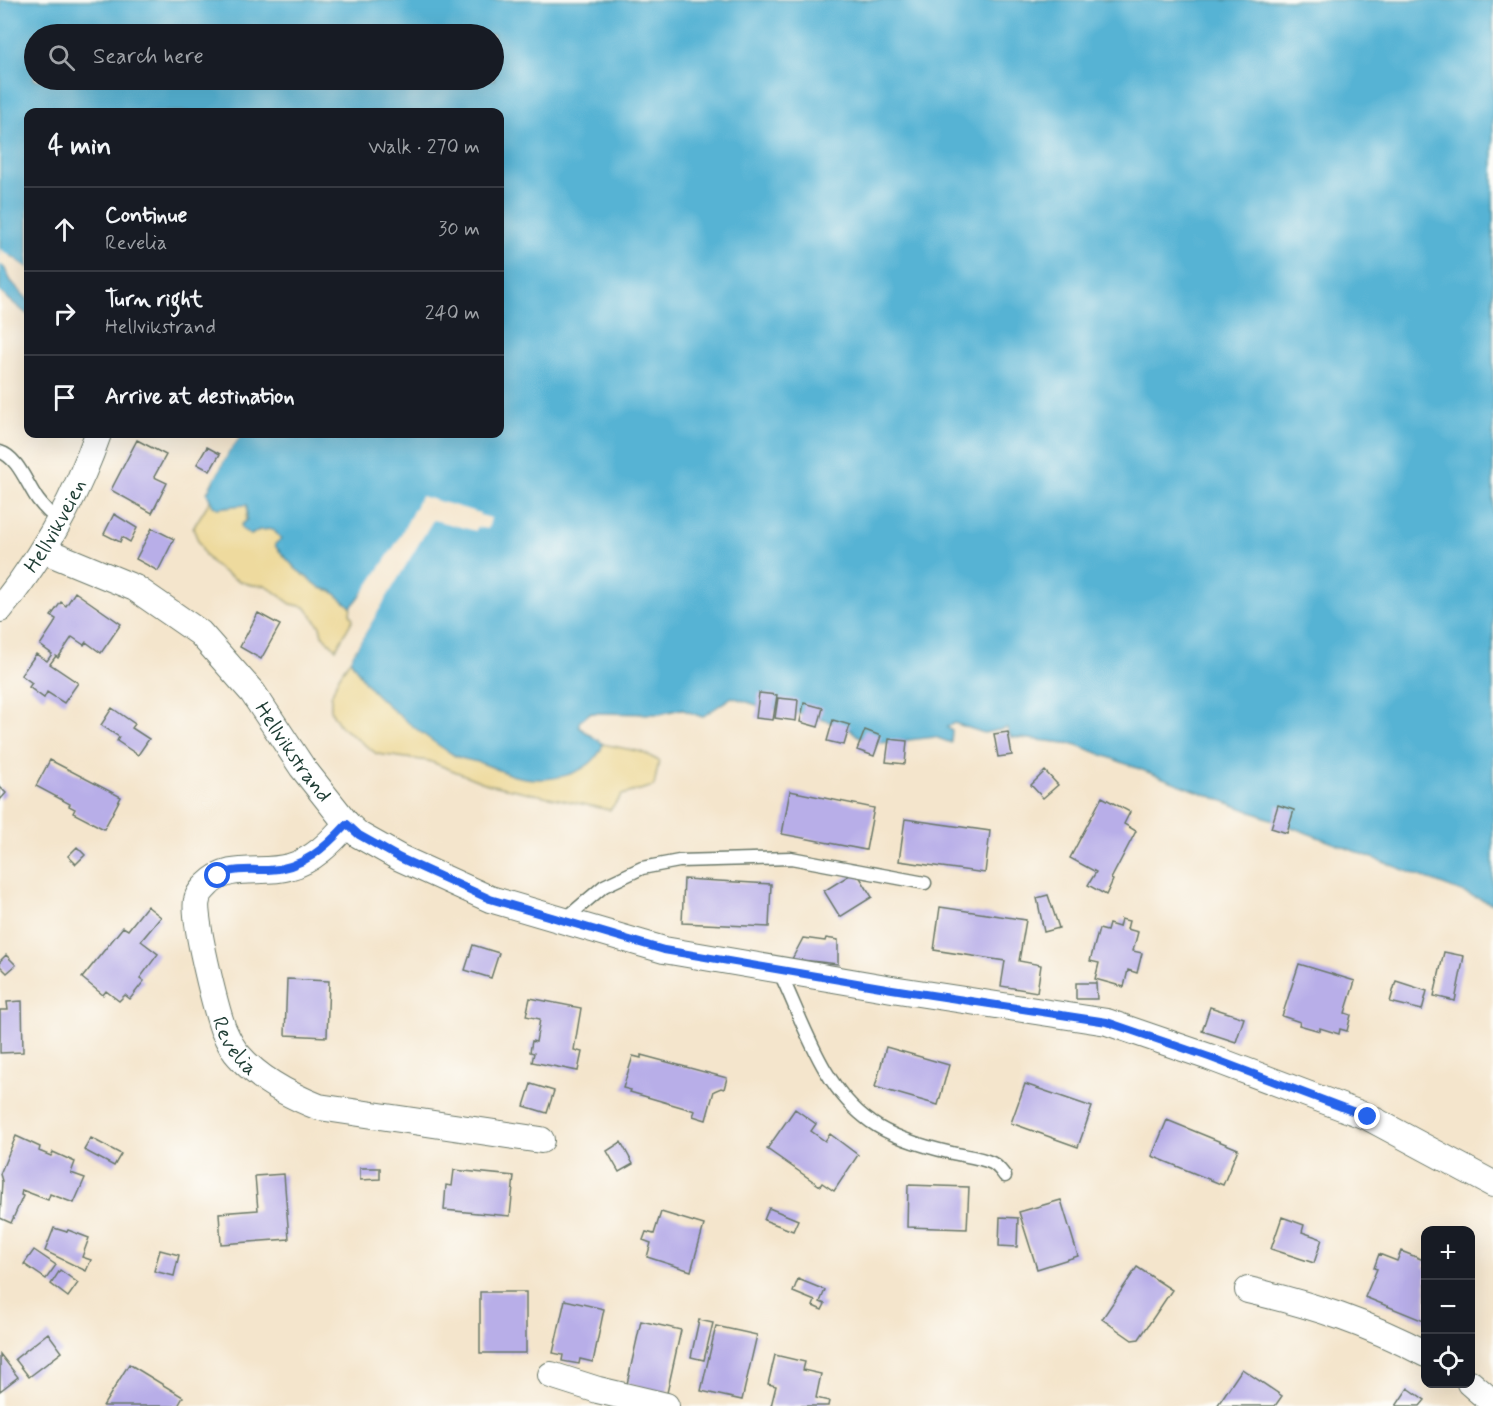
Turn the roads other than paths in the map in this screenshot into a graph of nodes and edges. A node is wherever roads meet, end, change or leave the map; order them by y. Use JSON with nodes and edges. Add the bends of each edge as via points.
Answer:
{"nodes":[{"id":1,"x":97,"y":438,"type":"edge"},
{"id":2,"x":0,"y":452,"type":"edge"},
{"id":3,"x":58,"y":520,"type":"junction"},
{"id":4,"x":43,"y":550,"type":"junction"},
{"id":5,"x":0,"y":609,"type":"edge"},
{"id":6,"x":347,"y":824,"type":"junction"},
{"id":7,"x":926,"y":884,"type":"dead end"},
{"id":8,"x":564,"y":920,"type":"junction"},
{"id":9,"x":779,"y":971,"type":"junction"},
{"id":10,"x":541,"y":1140,"type":"dead end"},
{"id":11,"x":1005,"y":1176,"type":"dead end"},
{"id":12,"x":1493,"y":1184,"type":"edge"},
{"id":13,"x":1248,"y":1290,"type":"dead end"},
{"id":14,"x":1421,"y":1352,"type":"edge"},
{"id":15,"x":551,"y":1375,"type":"dead end"},
{"id":16,"x":1475,"y":1387,"type":"edge"},
{"id":17,"x":1493,"y":1403,"type":"edge"},
{"id":18,"x":666,"y":1406,"type":"edge"}],
"edges":[{"from":1,"to":3,"type":"street","name":"Hellvikveien","via":[[86,469]]},
{"from":2,"to":3,"type":"lane","via":[[11,458],[38,499]]},
{"from":3,"to":4,"type":"street","name":"Hellvikveien"},
{"from":4,"to":5,"type":"street","name":"Hellvikveien"},
{"from":4,"to":6,"type":"street","name":"Hellvikstrand","via":[[135,588],[200,633],[253,693],[302,767]]},
{"from":6,"to":8,"type":"street","name":"Hellvikstrand","via":[[400,858],[490,899]]},
{"from":6,"to":10,"type":"street","name":"Revelia","via":[[327,846],[302,862],[271,870],[225,872],[201,891],[196,912],[199,932],[218,1013],[230,1044],[252,1068],[286,1092],[319,1107]]},
{"from":7,"to":8,"type":"lane","via":[[791,858],[679,861],[642,868],[604,886]]},
{"from":8,"to":9,"type":"street","name":"Hellvikstrand","via":[[664,950]]},
{"from":9,"to":11,"type":"lane","via":[[828,1074],[855,1109],[872,1123],[899,1136],[987,1161]]},
{"from":9,"to":12,"type":"street","name":"Hellvikstrand","via":[[1107,1022],[1368,1117]]},
{"from":13,"to":14,"type":"street","via":[[1359,1322]]},
{"from":15,"to":18,"type":"street"},
{"from":16,"to":17,"type":"street"}]}
